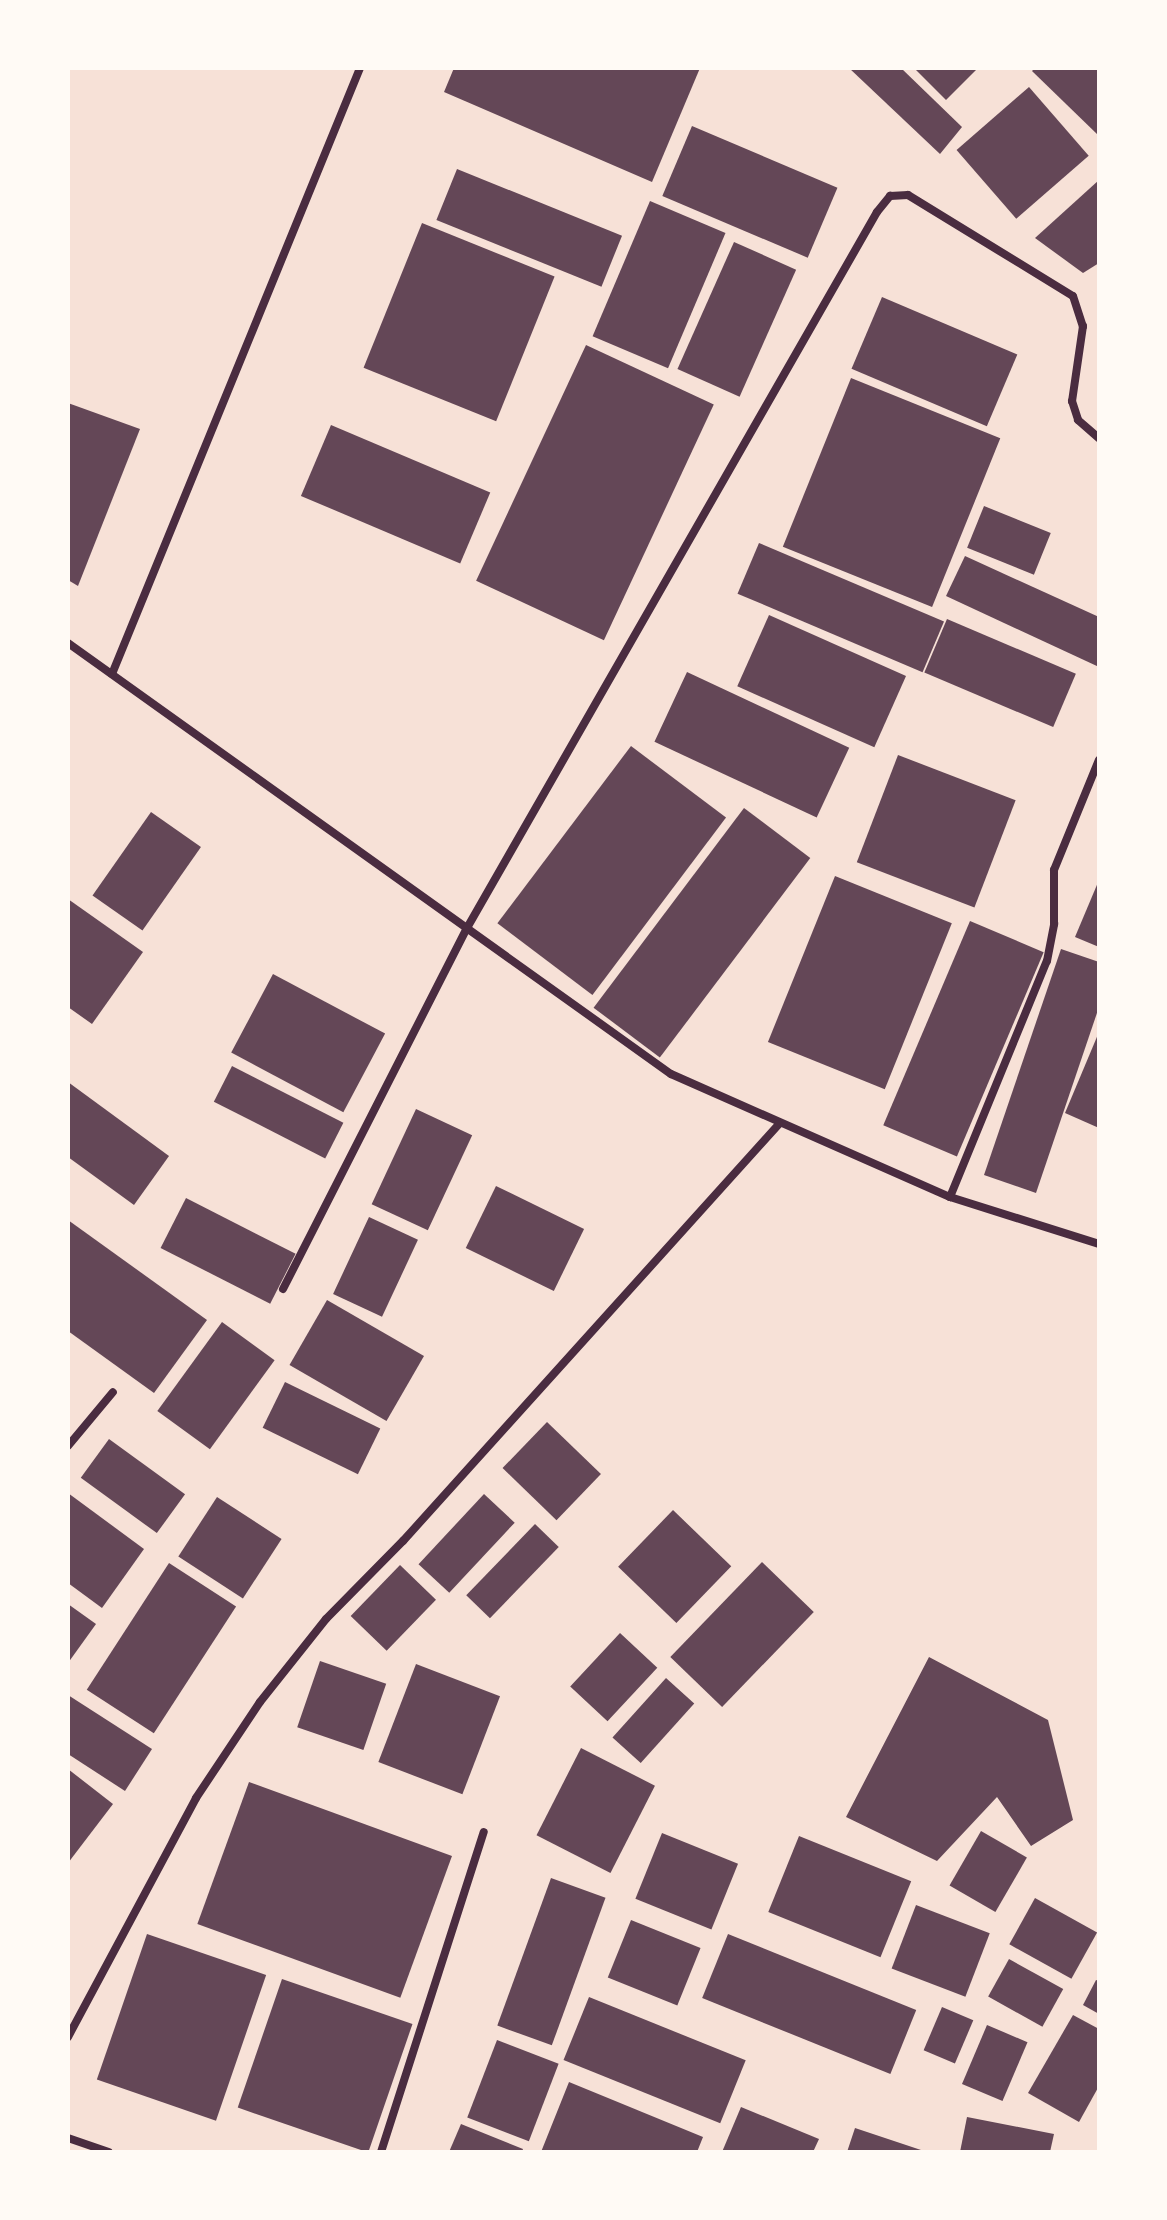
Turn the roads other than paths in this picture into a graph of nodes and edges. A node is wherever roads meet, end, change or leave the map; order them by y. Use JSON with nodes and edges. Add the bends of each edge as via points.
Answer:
{"nodes":[{"id":1,"x":360,"y":68,"type":"edge"},
{"id":2,"x":1099,"y":438,"type":"edge"},
{"id":3,"x":68,"y":643,"type":"edge"},
{"id":4,"x":112,"y":674,"type":"junction"},
{"id":5,"x":1099,"y":760,"type":"edge"},
{"id":6,"x":467,"y":928,"type":"junction"},
{"id":7,"x":779,"y":1124,"type":"junction"},
{"id":8,"x":950,"y":1197,"type":"junction"},
{"id":9,"x":1099,"y":1244,"type":"edge"},
{"id":10,"x":283,"y":1289,"type":"dead end"},
{"id":11,"x":113,"y":1392,"type":"dead end"},
{"id":12,"x":68,"y":1446,"type":"edge"},
{"id":13,"x":484,"y":1832,"type":"dead end"},
{"id":14,"x":68,"y":2037,"type":"edge"},
{"id":15,"x":68,"y":2138,"type":"edge"},
{"id":16,"x":109,"y":2152,"type":"edge"},
{"id":17,"x":381,"y":2152,"type":"edge"}],
"edges":[{"from":1,"to":4,"type":"street"},
{"from":2,"to":6,"type":"street","via":[[1078,420],[1072,401],[1083,326],[1073,296],[908,195],[890,196]]},
{"from":3,"to":4,"type":"street"},
{"from":4,"to":6,"type":"street"},
{"from":5,"to":8,"type":"street","via":[[1054,870],[1054,924],[1047,961]]},
{"from":6,"to":7,"type":"street","via":[[671,1074]]},
{"from":6,"to":10,"type":"street"},
{"from":7,"to":8,"type":"street"},
{"from":7,"to":14,"type":"street","via":[[403,1541],[326,1619],[260,1702],[196,1798]]},
{"from":8,"to":9,"type":"street"},
{"from":11,"to":12,"type":"street"},
{"from":13,"to":17,"type":"street"},
{"from":15,"to":16,"type":"street"}]}
